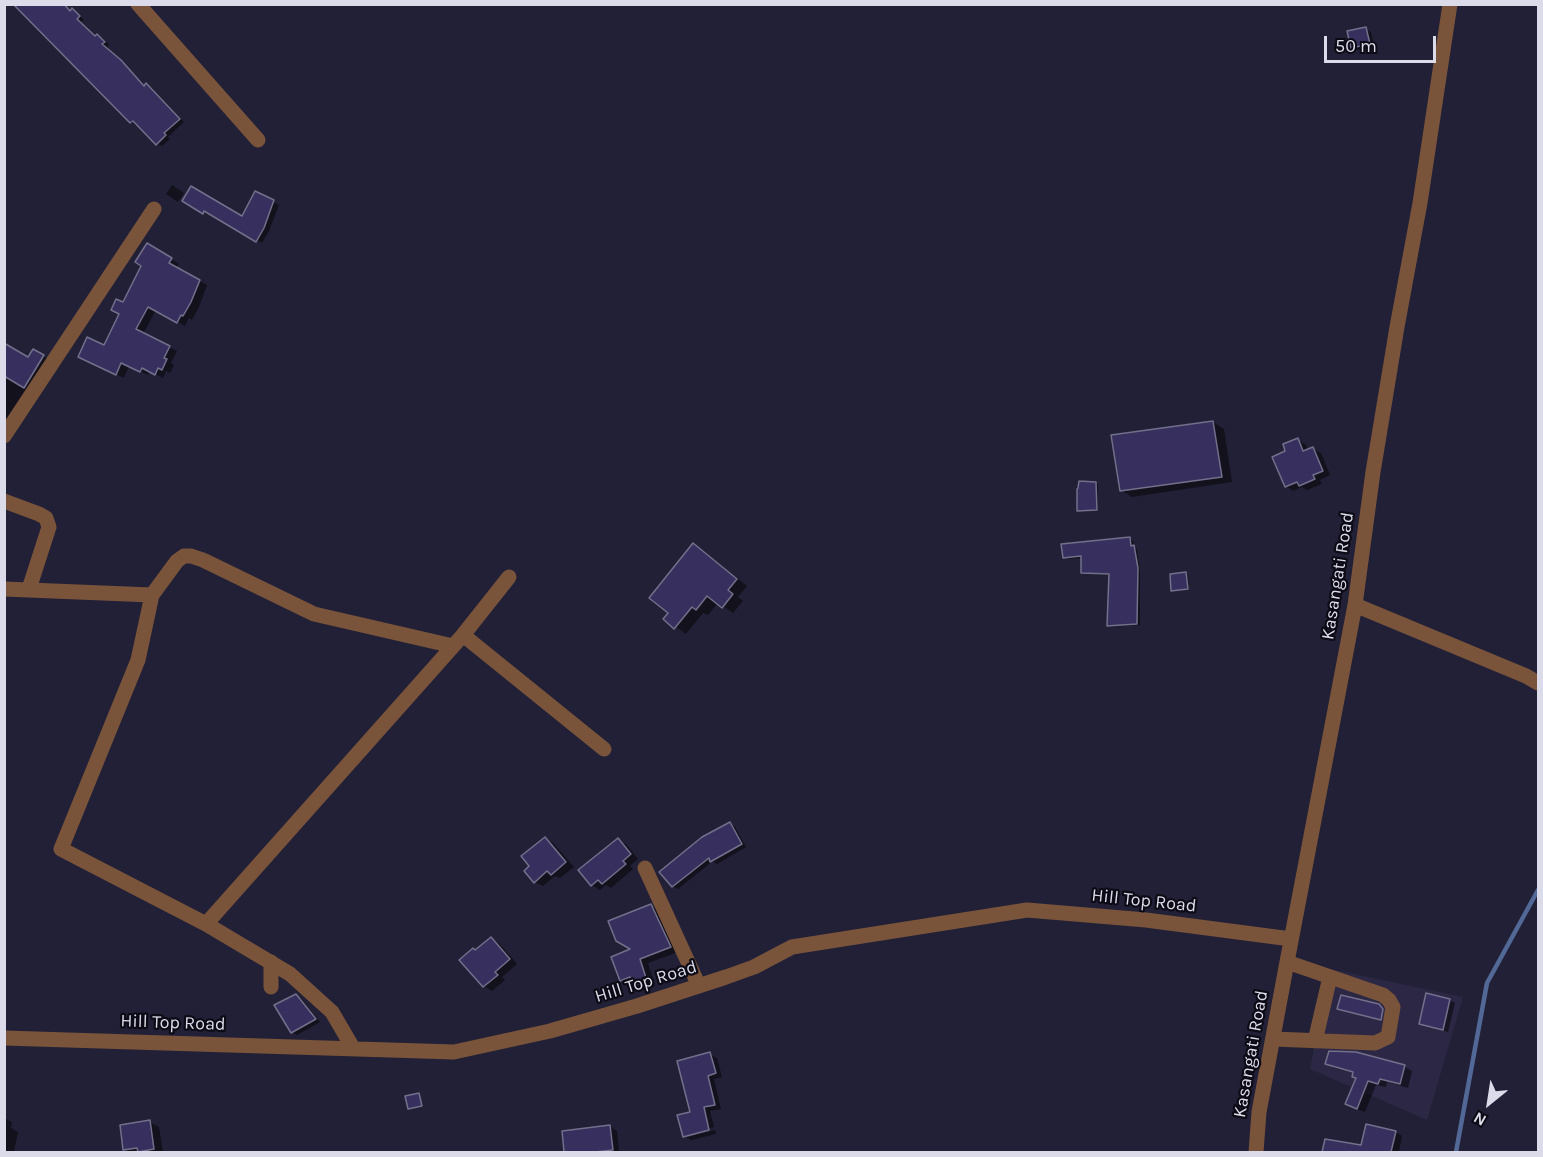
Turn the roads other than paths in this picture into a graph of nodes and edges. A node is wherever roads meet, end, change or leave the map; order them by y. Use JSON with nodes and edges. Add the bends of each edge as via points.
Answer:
{"nodes":[{"id":1,"x":138,"y":4,"type":"edge"},
{"id":2,"x":1450,"y":4,"type":"edge"},
{"id":3,"x":258,"y":140,"type":"dead end"},
{"id":4,"x":154,"y":209,"type":"dead end"},
{"id":5,"x":4,"y":436,"type":"edge"},
{"id":6,"x":4,"y":501,"type":"edge"},
{"id":7,"x":509,"y":577,"type":"dead end"},
{"id":8,"x":4,"y":589,"type":"edge"},
{"id":9,"x":29,"y":589,"type":"junction"},
{"id":10,"x":152,"y":595,"type":"junction"},
{"id":11,"x":1355,"y":605,"type":"junction"},
{"id":12,"x":458,"y":641,"type":"junction"},
{"id":13,"x":1539,"y":683,"type":"edge"},
{"id":14,"x":604,"y":749,"type":"dead end"},
{"id":15,"x":645,"y":868,"type":"dead end"},
{"id":16,"x":206,"y":924,"type":"junction"},
{"id":17,"x":1291,"y":939,"type":"junction"},
{"id":18,"x":271,"y":962,"type":"junction"},
{"id":19,"x":1287,"y":962,"type":"junction"},
{"id":20,"x":1330,"y":977,"type":"junction"},
{"id":21,"x":699,"y":986,"type":"junction"},
{"id":22,"x":271,"y":987,"type":"dead end"},
{"id":23,"x":4,"y":1038,"type":"edge"},
{"id":24,"x":1273,"y":1039,"type":"junction"},
{"id":25,"x":1315,"y":1041,"type":"junction"},
{"id":26,"x":353,"y":1048,"type":"junction"},
{"id":27,"x":1256,"y":1152,"type":"edge"}],
"edges":[{"from":1,"to":3,"type":"street"},
{"from":2,"to":11,"type":"street","name":"Kasangati Road"},
{"from":4,"to":5,"type":"street"},
{"from":6,"to":9,"type":"street","via":[[39,514],[49,527]]},
{"from":7,"to":12,"type":"street"},
{"from":8,"to":9,"type":"street"},
{"from":9,"to":10,"type":"street"},
{"from":10,"to":12,"type":"street","via":[[177,561],[191,556],[314,614]]},
{"from":10,"to":16,"type":"street","via":[[138,660],[62,849]]},
{"from":11,"to":13,"type":"street"},
{"from":11,"to":17,"type":"street","name":"Kasangati Road"},
{"from":12,"to":14,"type":"street"},
{"from":12,"to":16,"type":"street"},
{"from":15,"to":21,"type":"street"},
{"from":16,"to":18,"type":"street"},
{"from":17,"to":19,"type":"street","name":"Kasangati Road"},
{"from":17,"to":21,"type":"street","name":"Hill Top Road","via":[[1146,920],[1027,910],[792,947],[754,967]]},
{"from":18,"to":22,"type":"street"},
{"from":18,"to":26,"type":"street","via":[[332,1012]]},
{"from":19,"to":20,"type":"street"},
{"from":19,"to":24,"type":"street","name":"Kasangati Road"},
{"from":20,"to":25,"type":"street"},
{"from":20,"to":25,"type":"street","via":[[1389,1000],[1393,1007],[1388,1037],[1376,1043]]},
{"from":21,"to":26,"type":"street","name":"Hill Top Road","via":[[550,1031],[454,1052]]},
{"from":23,"to":26,"type":"street","name":"Hill Top Road"},
{"from":24,"to":25,"type":"street"},
{"from":24,"to":27,"type":"street","name":"Kasangati Road"}]}
